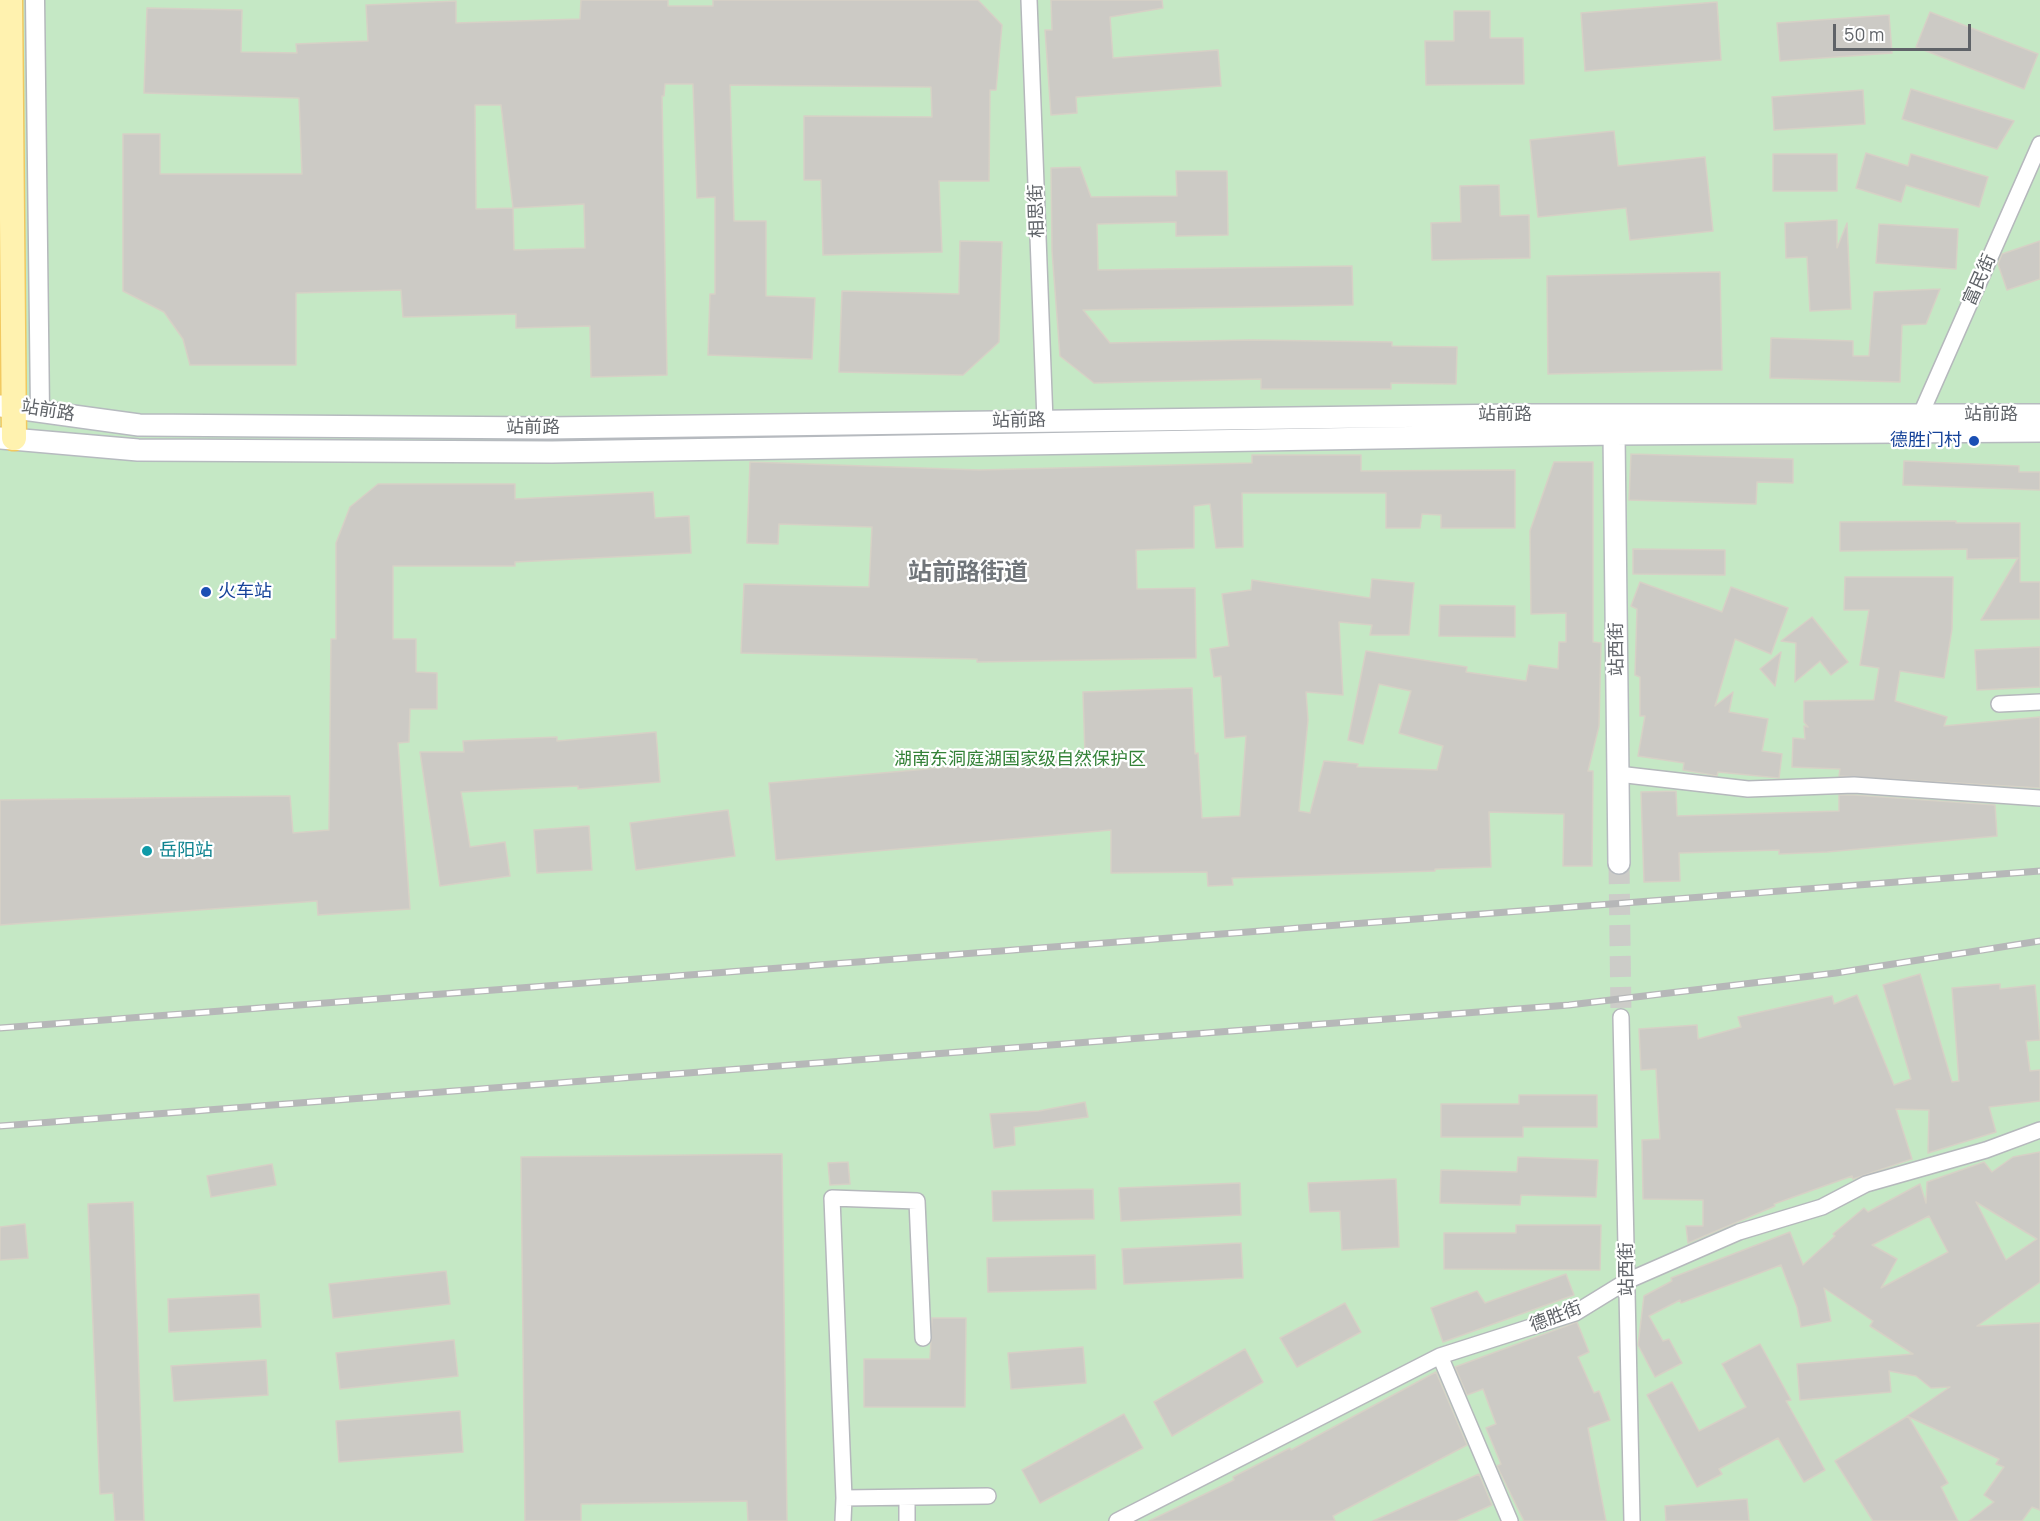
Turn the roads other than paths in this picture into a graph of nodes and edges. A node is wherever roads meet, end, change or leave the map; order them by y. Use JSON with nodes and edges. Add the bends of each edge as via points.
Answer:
{"nodes":[{"id":1,"x":10,"y":0,"type":"edge"},
{"id":2,"x":35,"y":0,"type":"edge"},
{"id":3,"x":1029,"y":0,"type":"edge"},
{"id":4,"x":2040,"y":144,"type":"edge"},
{"id":5,"x":7,"y":406,"type":"edge"},
{"id":6,"x":40,"y":410,"type":"junction"},
{"id":7,"x":2040,"y":415,"type":"edge"},
{"id":8,"x":1920,"y":416,"type":"junction"},
{"id":9,"x":1045,"y":421,"type":"junction"},
{"id":10,"x":2040,"y":431,"type":"edge"},
{"id":11,"x":1614,"y":434,"type":"junction"},
{"id":12,"x":7,"y":438,"type":"edge"},
{"id":13,"x":2040,"y":702,"type":"edge"},
{"id":14,"x":2000,"y":704,"type":"dead end"},
{"id":15,"x":1618,"y":774,"type":"junction"},
{"id":16,"x":2040,"y":798,"type":"edge"},
{"id":17,"x":1619,"y":863,"type":"tunnel mouth"},
{"id":18,"x":1621,"y":1017,"type":"tunnel mouth"},
{"id":19,"x":2040,"y":1130,"type":"edge"},
{"id":20,"x":1627,"y":1281,"type":"junction"},
{"id":21,"x":923,"y":1338,"type":"dead end"},
{"id":22,"x":1440,"y":1356,"type":"junction"},
{"id":23,"x":988,"y":1496,"type":"dead end"},
{"id":24,"x":844,"y":1498,"type":"junction"},
{"id":25,"x":907,"y":1498,"type":"junction"},
{"id":26,"x":843,"y":1521,"type":"edge"},
{"id":27,"x":907,"y":1521,"type":"edge"},
{"id":28,"x":1117,"y":1521,"type":"edge"},
{"id":29,"x":1510,"y":1521,"type":"edge"},
{"id":30,"x":1632,"y":1521,"type":"edge"}],
"edges":[{"from":1,"to":5,"type":"main road"},
{"from":2,"to":6,"type":"street"},
{"from":3,"to":9,"type":"street","name":"相思街"},
{"from":4,"to":8,"type":"street","name":"富民街"},
{"from":5,"to":6,"type":"main road","name":"站前路"},
{"from":5,"to":12,"type":"main road"},
{"from":6,"to":9,"type":"main road","name":"站前路","via":[[139,425],[547,428]]},
{"from":7,"to":8,"type":"main road","name":"站前路"},
{"from":8,"to":9,"type":"main road","name":"站前路","via":[[1515,415]]},
{"from":10,"to":11,"type":"main road","name":"站前路"},
{"from":11,"to":12,"type":"main road","name":"站前路","via":[[552,452],[138,450]]},
{"from":11,"to":15,"type":"main road","name":"站西街"},
{"from":13,"to":14,"type":"street"},
{"from":15,"to":16,"type":"street","via":[[1748,789],[1854,785]]},
{"from":15,"to":17,"type":"main road","name":"站西街"},
{"from":18,"to":20,"type":"street","name":"站西街"},
{"from":19,"to":20,"type":"street","name":"德胜街","via":[[1986,1150],[1866,1184],[1822,1207],[1739,1232]]},
{"from":20,"to":22,"type":"street","name":"德胜街","via":[[1575,1313]]},
{"from":20,"to":30,"type":"street","name":"站西街"},
{"from":21,"to":24,"type":"street","via":[[917,1201],[832,1198]]},
{"from":22,"to":28,"type":"street","name":"德胜街"},
{"from":22,"to":29,"type":"street"},
{"from":23,"to":25,"type":"street"},
{"from":24,"to":25,"type":"street"},
{"from":24,"to":26,"type":"street"},
{"from":25,"to":27,"type":"street"}]}
